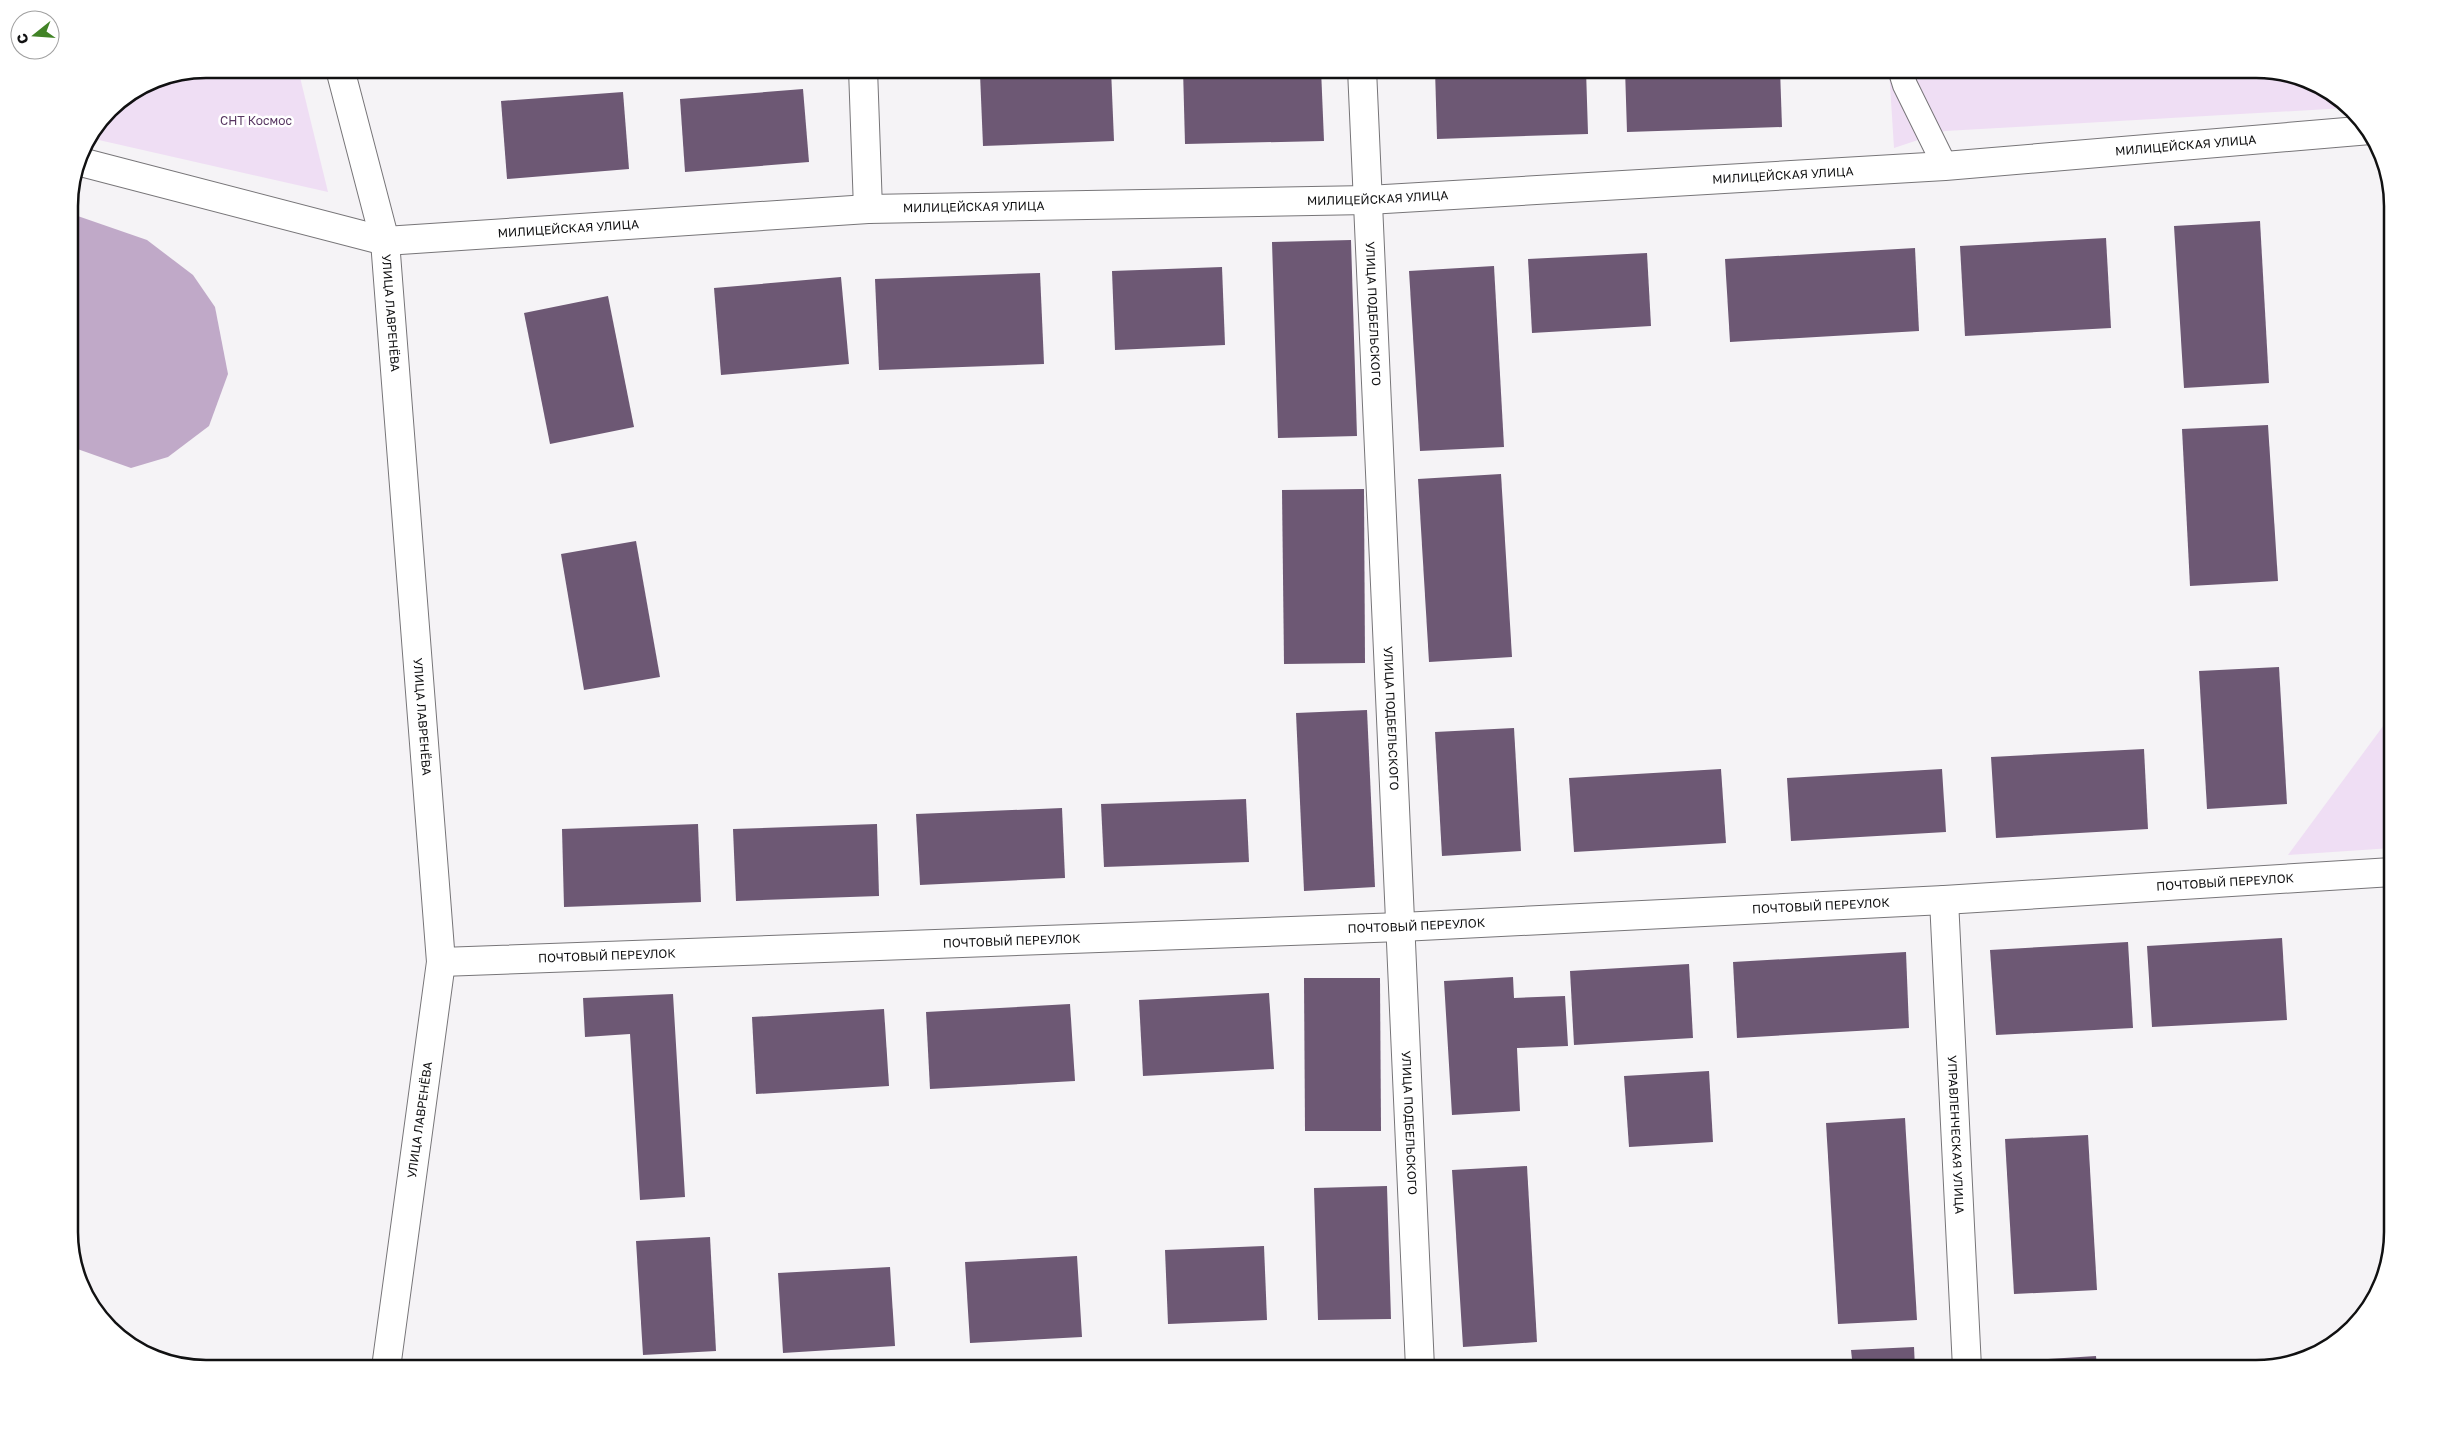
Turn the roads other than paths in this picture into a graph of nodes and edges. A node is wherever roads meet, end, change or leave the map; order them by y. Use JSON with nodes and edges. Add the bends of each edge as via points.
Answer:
{"nodes":[{"id":1,"x":342,"y":78,"type":"edge"},
{"id":2,"x":863,"y":78,"type":"edge"},
{"id":3,"x":1362,"y":78,"type":"edge"},
{"id":4,"x":1903,"y":78,"type":"edge"},
{"id":5,"x":2360,"y":131,"type":"edge"},
{"id":6,"x":85,"y":163,"type":"edge"},
{"id":7,"x":1944,"y":166,"type":"junction"},
{"id":8,"x":1368,"y":200,"type":"junction"},
{"id":9,"x":868,"y":209,"type":"junction"},
{"id":10,"x":385,"y":241,"type":"junction"},
{"id":11,"x":2384,"y":873,"type":"edge"},
{"id":12,"x":1944,"y":900,"type":"junction"},
{"id":13,"x":1401,"y":927,"type":"junction"},
{"id":14,"x":441,"y":962,"type":"junction"},
{"id":15,"x":387,"y":1360,"type":"edge"},
{"id":16,"x":1420,"y":1360,"type":"edge"},
{"id":17,"x":1967,"y":1360,"type":"edge"}],
"edges":[{"from":1,"to":10,"type":"street","name":"УЛИЦА ЛАВРЕНЁВА"},
{"from":2,"to":9,"type":"street"},
{"from":3,"to":8,"type":"street","name":"УЛИЦА ПОДБЕЛЬСКОГО"},
{"from":4,"to":7,"type":"lane"},
{"from":5,"to":7,"type":"street","name":"МИЛИЦЕЙСКАЯ УЛИЦА"},
{"from":6,"to":10,"type":"street","name":"МИЛИЦЕЙСКАЯ УЛИЦА"},
{"from":7,"to":8,"type":"street","name":"МИЛИЦЕЙСКАЯ УЛИЦА"},
{"from":8,"to":9,"type":"street","name":"МИЛИЦЕЙСКАЯ УЛИЦА"},
{"from":8,"to":13,"type":"street","name":"УЛИЦА ПОДБЕЛЬСКОГО"},
{"from":9,"to":10,"type":"street","name":"МИЛИЦЕЙСКАЯ УЛИЦА"},
{"from":10,"to":14,"type":"street","name":"УЛИЦА ЛАВРЕНЁВА"},
{"from":11,"to":12,"type":"street","name":"ПОЧТОВЫЙ ПЕРЕУЛОК"},
{"from":12,"to":13,"type":"street","name":"ПОЧТОВЫЙ ПЕРЕУЛОК"},
{"from":12,"to":17,"type":"street","name":"УПРАВЛЕНЧЕСКАЯ УЛИЦА"},
{"from":13,"to":14,"type":"street","name":"ПОЧТОВЫЙ ПЕРЕУЛОК"},
{"from":13,"to":16,"type":"street","name":"УЛИЦА ПОДБЕЛЬСКОГО"},
{"from":14,"to":15,"type":"street","name":"УЛИЦА ЛАВРЕНЁВА"}]}
